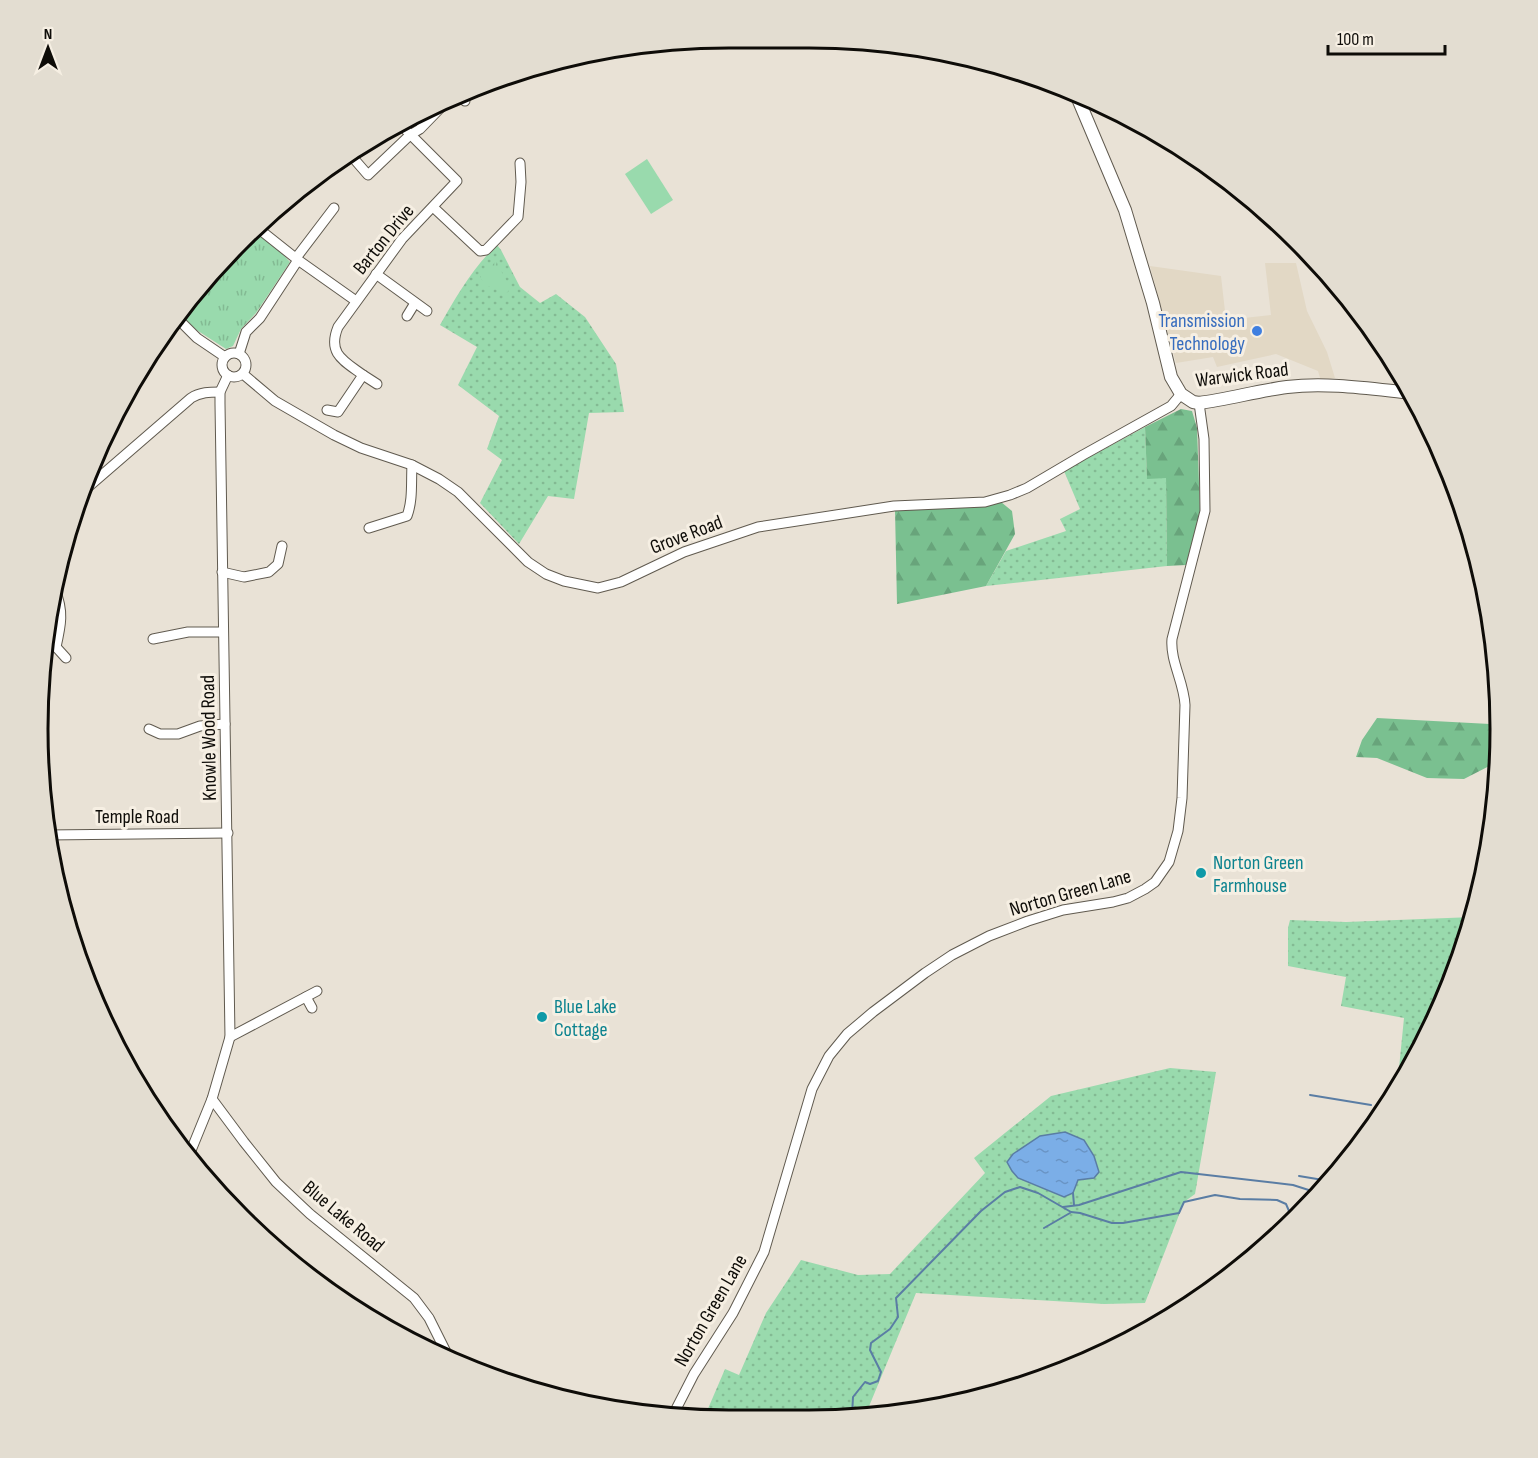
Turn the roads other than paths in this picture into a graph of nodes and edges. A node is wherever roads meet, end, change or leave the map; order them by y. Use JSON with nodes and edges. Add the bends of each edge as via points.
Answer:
{"nodes":[{"id":1,"x":1081,"y":105,"type":"edge"},
{"id":2,"x":433,"y":116,"type":"edge"},
{"id":3,"x":405,"y":130,"type":"edge"},
{"id":4,"x":410,"y":135,"type":"junction"},
{"id":5,"x":355,"y":161,"type":"edge"},
{"id":6,"x":520,"y":163,"type":"dead end"},
{"id":7,"x":433,"y":207,"type":"junction"},
{"id":8,"x":334,"y":208,"type":"dead end"},
{"id":9,"x":263,"y":232,"type":"edge"},
{"id":10,"x":297,"y":259,"type":"junction"},
{"id":11,"x":376,"y":274,"type":"junction"},
{"id":12,"x":356,"y":301,"type":"junction"},
{"id":13,"x":415,"y":303,"type":"junction"},
{"id":14,"x":427,"y":311,"type":"dead end"},
{"id":15,"x":407,"y":316,"type":"dead end"},
{"id":16,"x":182,"y":323,"type":"edge"},
{"id":17,"x":239,"y":354,"type":"junction"},
{"id":18,"x":225,"y":357,"type":"junction"},
{"id":19,"x":243,"y":374,"type":"junction"},
{"id":20,"x":228,"y":375,"type":"junction"},
{"id":21,"x":363,"y":375,"type":"junction"},
{"id":22,"x":377,"y":384,"type":"dead end"},
{"id":23,"x":220,"y":392,"type":"junction"},
{"id":24,"x":1400,"y":392,"type":"edge"},
{"id":25,"x":1181,"y":394,"type":"junction"},
{"id":26,"x":1199,"y":403,"type":"junction"},
{"id":27,"x":327,"y":410,"type":"dead end"},
{"id":28,"x":412,"y":465,"type":"junction"},
{"id":29,"x":95,"y":481,"type":"edge"},
{"id":30,"x":369,"y":528,"type":"dead end"},
{"id":31,"x":282,"y":546,"type":"dead end"},
{"id":32,"x":222,"y":572,"type":"junction"},
{"id":33,"x":60,"y":602,"type":"edge"},
{"id":34,"x":223,"y":632,"type":"junction"},
{"id":35,"x":153,"y":639,"type":"dead end"},
{"id":36,"x":56,"y":647,"type":"joint"},
{"id":37,"x":66,"y":658,"type":"dead end"},
{"id":38,"x":225,"y":724,"type":"junction"},
{"id":39,"x":149,"y":729,"type":"dead end"},
{"id":40,"x":228,"y":833,"type":"junction"},
{"id":41,"x":57,"y":835,"type":"edge"},
{"id":42,"x":317,"y":991,"type":"dead end"},
{"id":43,"x":306,"y":997,"type":"junction"},
{"id":44,"x":312,"y":1008,"type":"dead end"},
{"id":45,"x":230,"y":1036,"type":"junction"},
{"id":46,"x":212,"y":1099,"type":"junction"},
{"id":47,"x":192,"y":1148,"type":"edge"},
{"id":48,"x":443,"y":1347,"type":"edge"},
{"id":49,"x":677,"y":1408,"type":"edge"}],
"edges":[{"from":1,"to":25,"type":"main road","name":"Warwick Road","via":[[1125,210],[1171,377]]},
{"from":2,"to":4,"type":"street"},
{"from":3,"to":4,"type":"street"},
{"from":4,"to":5,"type":"street","via":[[368,175]]},
{"from":4,"to":7,"type":"street","name":"Barton Drive","via":[[457,181]]},
{"from":6,"to":7,"type":"street","via":[[519,217],[486,250],[480,251]]},
{"from":7,"to":11,"type":"street","name":"Barton Drive"},
{"from":8,"to":10,"type":"street"},
{"from":9,"to":10,"type":"street"},
{"from":10,"to":12,"type":"street"},
{"from":10,"to":17,"type":"street","via":[[260,318],[246,332]]},
{"from":11,"to":12,"type":"street","name":"Barton Drive"},
{"from":11,"to":13,"type":"street"},
{"from":12,"to":21,"type":"street","name":"Barton Drive","via":[[338,327],[334,346],[342,360]]},
{"from":13,"to":14,"type":"street"},
{"from":13,"to":15,"type":"street"},
{"from":16,"to":18,"type":"street"},
{"from":17,"to":18,"type":"street"},
{"from":17,"to":19,"type":"street","via":[[246,363]]},
{"from":18,"to":20,"type":"street","via":[[222,368]]},
{"from":19,"to":20,"type":"street"},
{"from":19,"to":28,"type":"street","name":"Grove Road","via":[[275,401],[334,435]]},
{"from":20,"to":23,"type":"street","name":"Knowle Wood Road"},
{"from":21,"to":22,"type":"street","name":"Barton Drive"},
{"from":21,"to":27,"type":"street","via":[[340,415]]},
{"from":23,"to":29,"type":"street","via":[[191,398]]},
{"from":23,"to":32,"type":"street","name":"Knowle Wood Road"},
{"from":24,"to":26,"type":"main road","name":"Warwick Road","via":[[1302,386]]},
{"from":25,"to":26,"type":"main road","name":"Warwick Road"},
{"from":25,"to":28,"type":"street","name":"Grove Road","via":[[1171,406],[1010,495],[985,502],[894,506],[758,527],[684,552],[621,582],[598,588],[546,574],[528,562],[458,492]]},
{"from":26,"to":49,"type":"street","name":"Norton Green Lane","via":[[1205,511],[1171,647],[1185,705],[1182,798],[1169,862],[1155,882],[1137,894],[1028,921],[952,955],[848,1034],[829,1056],[812,1089],[764,1252]]},
{"from":28,"to":30,"type":"street","via":[[412,503],[407,516]]},
{"from":31,"to":32,"type":"street","via":[[278,564],[269,572],[244,577]]},
{"from":32,"to":34,"type":"street","name":"Knowle Wood Road"},
{"from":33,"to":36,"type":"street"},
{"from":34,"to":35,"type":"street"},
{"from":34,"to":38,"type":"street","name":"Knowle Wood Road"},
{"from":36,"to":37,"type":"street"},
{"from":38,"to":39,"type":"street","via":[[200,726],[178,734],[160,734]]},
{"from":38,"to":40,"type":"street","name":"Knowle Wood Road"},
{"from":40,"to":41,"type":"street","name":"Temple Road"},
{"from":40,"to":45,"type":"street","name":"Knowle Wood Road"},
{"from":42,"to":43,"type":"street"},
{"from":43,"to":44,"type":"street"},
{"from":43,"to":45,"type":"street"},
{"from":45,"to":46,"type":"street","name":"Knowle Wood Road"},
{"from":46,"to":47,"type":"street","name":"Knowle Wood Road"},
{"from":46,"to":48,"type":"street","name":"Blue Lake Road","via":[[276,1182],[414,1298]]}]}
